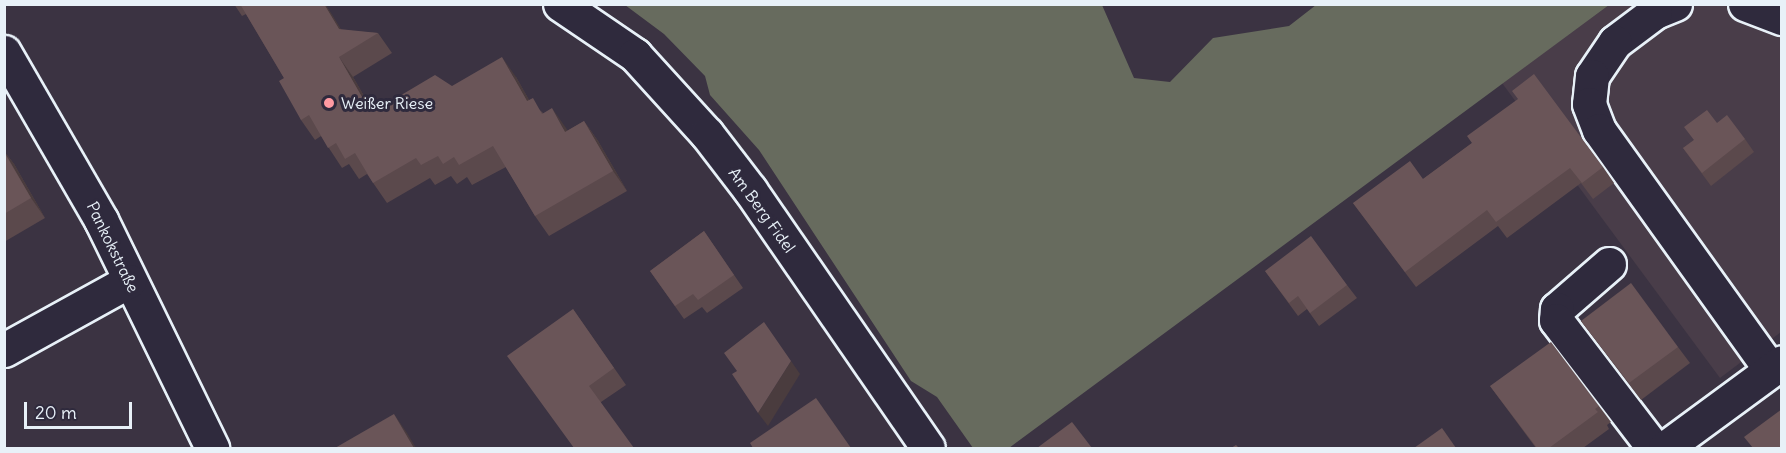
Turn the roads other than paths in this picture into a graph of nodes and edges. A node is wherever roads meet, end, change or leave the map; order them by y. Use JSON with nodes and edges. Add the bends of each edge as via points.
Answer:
{"nodes":[{"id":1,"x":560,"y":4,"type":"edge"},
{"id":2,"x":1676,"y":4,"type":"edge"},
{"id":3,"x":1745,"y":4,"type":"edge"},
{"id":4,"x":1782,"y":18,"type":"edge"},
{"id":5,"x":4,"y":52,"type":"edge"},
{"id":6,"x":1609,"y":264,"type":"dead end"},
{"id":7,"x":129,"y":280,"type":"junction"},
{"id":8,"x":4,"y":350,"type":"edge"},
{"id":9,"x":1776,"y":366,"type":"edge"},
{"id":10,"x":212,"y":448,"type":"edge"},
{"id":11,"x":928,"y":448,"type":"edge"},
{"id":12,"x":1654,"y":448,"type":"edge"},
{"id":13,"x":1665,"y":448,"type":"edge"}],
"edges":[{"from":1,"to":11,"type":"street","name":"Am Berg Fidel","via":[[635,55],[706,134],[750,190]]},
{"from":2,"to":9,"type":"street","via":[[1655,12],[1615,42],[1592,76],[1589,104],[1599,130]]},
{"from":3,"to":4,"type":"street"},
{"from":5,"to":7,"type":"street","name":"Pankokstraße","via":[[101,219]]},
{"from":6,"to":12,"type":"street","via":[[1557,309],[1556,320]]},
{"from":7,"to":8,"type":"street"},
{"from":7,"to":10,"type":"street","name":"Pankokstraße"},
{"from":9,"to":13,"type":"street"}]}
